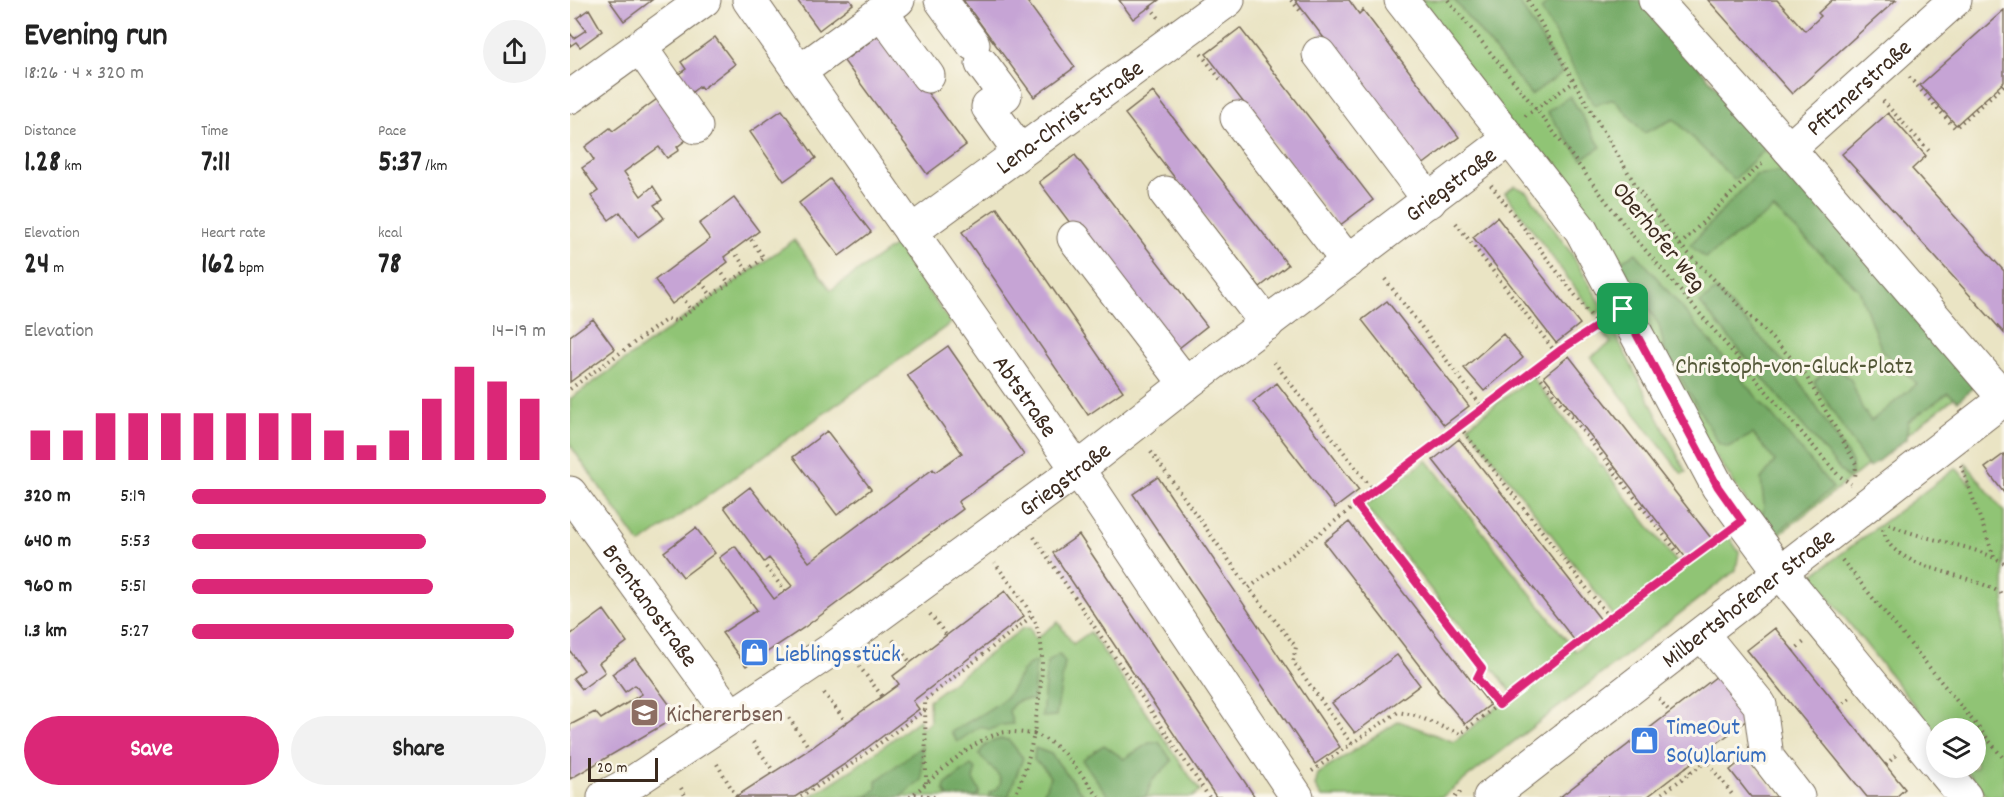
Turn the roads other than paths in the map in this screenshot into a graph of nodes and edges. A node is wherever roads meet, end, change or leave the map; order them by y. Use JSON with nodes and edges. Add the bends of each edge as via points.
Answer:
{"nodes":[{"id":1,"x":704,"y":0,"type":"edge"},
{"id":2,"x":749,"y":0,"type":"edge"},
{"id":3,"x":941,"y":0,"type":"edge"},
{"id":4,"x":1228,"y":0,"type":"edge"},
{"id":5,"x":1401,"y":0,"type":"edge"},
{"id":6,"x":1655,"y":0,"type":"edge"},
{"id":7,"x":1954,"y":0,"type":"edge"},
{"id":8,"x":889,"y":6,"type":"edge"},
{"id":9,"x":640,"y":47,"type":"junction"},
{"id":10,"x":1319,"y":54,"type":"dead end"},
{"id":11,"x":799,"y":72,"type":"junction"},
{"id":12,"x":928,"y":76,"type":"dead end"},
{"id":13,"x":570,"y":98,"type":"edge"},
{"id":14,"x":1237,"y":118,"type":"dead end"},
{"id":15,"x":696,"y":127,"type":"dead end"},
{"id":16,"x":1509,"y":139,"type":"junction"},
{"id":17,"x":1789,"y":149,"type":"junction"},
{"id":18,"x":1020,"y":152,"type":"junction"},
{"id":19,"x":1166,"y":193,"type":"dead end"},
{"id":20,"x":1430,"y":201,"type":"junction"},
{"id":21,"x":911,"y":232,"type":"junction"},
{"id":22,"x":1074,"y":238,"type":"dead end"},
{"id":23,"x":1348,"y":262,"type":"junction"},
{"id":24,"x":1268,"y":324,"type":"junction"},
{"id":25,"x":1186,"y":384,"type":"junction"},
{"id":26,"x":2004,"y":399,"type":"edge"},
{"id":27,"x":1078,"y":469,"type":"junction"},
{"id":28,"x":570,"y":493,"type":"edge"},
{"id":29,"x":1781,"y":573,"type":"junction"},
{"id":30,"x":1702,"y":634,"type":"junction"},
{"id":31,"x":732,"y":717,"type":"junction"},
{"id":32,"x":1926,"y":750,"type":"edge"},
{"id":33,"x":1949,"y":778,"type":"edge"},
{"id":34,"x":1294,"y":792,"type":"edge"},
{"id":35,"x":604,"y":797,"type":"edge"},
{"id":36,"x":1490,"y":797,"type":"edge"},
{"id":37,"x":1798,"y":797,"type":"edge"},
{"id":38,"x":1965,"y":797,"type":"edge"}],
"edges":[{"from":1,"to":9,"type":"street"},
{"from":2,"to":11,"type":"street","name":"Abtstraße"},
{"from":3,"to":18,"type":"street","via":[[1005,95],[988,107]]},
{"from":4,"to":18,"type":"street","name":"Lena-Christ-Straße"},
{"from":5,"to":16,"type":"street"},
{"from":6,"to":17,"type":"street"},
{"from":7,"to":17,"type":"street","name":"Pfitznerstraße"},
{"from":8,"to":11,"type":"street"},
{"from":8,"to":12,"type":"street"},
{"from":9,"to":13,"type":"street"},
{"from":9,"to":15,"type":"street"},
{"from":10,"to":20,"type":"street"},
{"from":11,"to":21,"type":"street","name":"Abtstraße"},
{"from":14,"to":23,"type":"street"},
{"from":16,"to":20,"type":"street","name":"Griegstraße"},
{"from":16,"to":29,"type":"street","via":[[1581,230],[1611,317],[1718,487]]},
{"from":17,"to":26,"type":"street"},
{"from":18,"to":21,"type":"street","name":"Lena-Christ-Straße"},
{"from":19,"to":24,"type":"street"},
{"from":20,"to":23,"type":"street","name":"Griegstraße"},
{"from":21,"to":27,"type":"street","name":"Abtstraße"},
{"from":22,"to":25,"type":"street"},
{"from":23,"to":24,"type":"street","name":"Griegstraße"},
{"from":24,"to":25,"type":"street","name":"Griegstraße"},
{"from":25,"to":27,"type":"street","name":"Griegstraße"},
{"from":26,"to":29,"type":"street","name":"Milbertshofener Straße"},
{"from":27,"to":31,"type":"street","name":"Griegstraße","via":[[834,648]]},
{"from":27,"to":34,"type":"street","name":"Abtstraße"},
{"from":28,"to":31,"type":"street","name":"Brentanostraße"},
{"from":29,"to":30,"type":"street","name":"Milbertshofener Straße"},
{"from":29,"to":32,"type":"street"},
{"from":30,"to":36,"type":"street","name":"Milbertshofener Straße"},
{"from":30,"to":37,"type":"street","via":[[1760,705],[1767,757]]},
{"from":31,"to":35,"type":"street","name":"Griegstraße"},
{"from":33,"to":38,"type":"street"}]}
